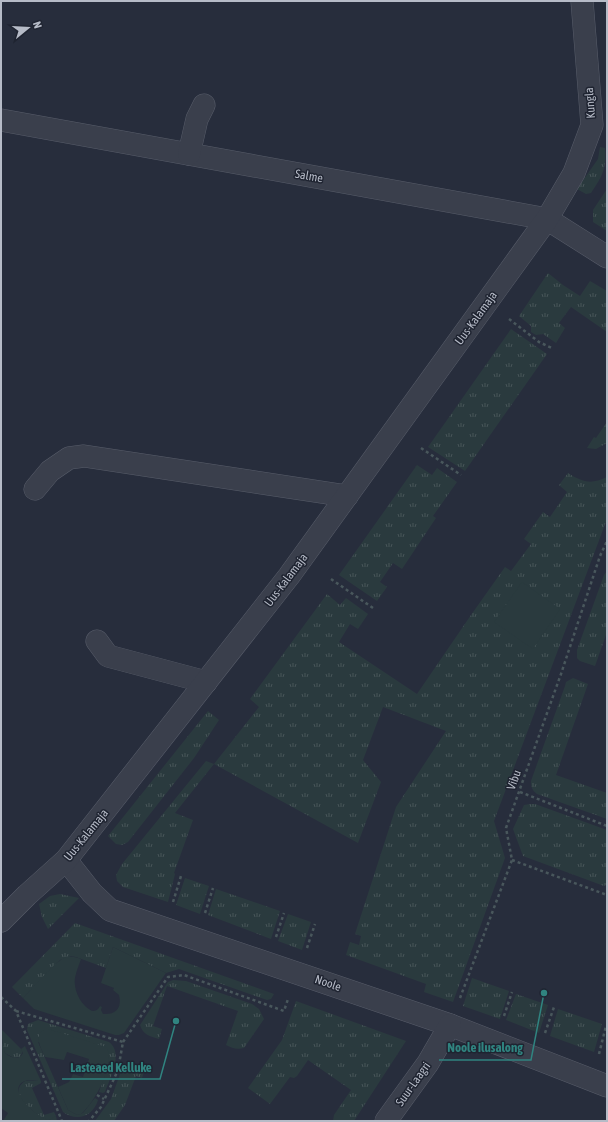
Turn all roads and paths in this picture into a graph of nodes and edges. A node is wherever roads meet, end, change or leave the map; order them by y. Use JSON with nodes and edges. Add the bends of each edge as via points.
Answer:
{"nodes":[{"id":1,"x":582,"y":1,"type":"edge"},
{"id":2,"x":204,"y":105,"type":"dead end"},
{"id":3,"x":1,"y":120,"type":"edge"},
{"id":4,"x":189,"y":154,"type":"junction"},
{"id":5,"x":547,"y":219,"type":"junction"},
{"id":6,"x":607,"y":257,"type":"edge"},
{"id":7,"x":509,"y":319,"type":"dead end"},
{"id":8,"x":552,"y":348,"type":"dead end"},
{"id":9,"x":421,"y":448,"type":"dead end"},
{"id":10,"x":462,"y":475,"type":"dead end"},
{"id":11,"x":35,"y":489,"type":"dead end"},
{"id":12,"x":347,"y":496,"type":"junction"},
{"id":13,"x":607,"y":541,"type":"edge"},
{"id":14,"x":331,"y":579,"type":"dead end"},
{"id":15,"x":372,"y":608,"type":"dead end"},
{"id":16,"x":97,"y":641,"type":"dead end"},
{"id":17,"x":206,"y":682,"type":"junction"},
{"id":18,"x":520,"y":792,"type":"junction"},
{"id":19,"x":607,"y":826,"type":"edge"},
{"id":20,"x":66,"y":860,"type":"junction"},
{"id":21,"x":512,"y":860,"type":"junction"},
{"id":22,"x":181,"y":876,"type":"dead end"},
{"id":23,"x":213,"y":888,"type":"dead end"},
{"id":24,"x":607,"y":895,"type":"edge"},
{"id":25,"x":171,"y":908,"type":"dead end"},
{"id":26,"x":284,"y":912,"type":"dead end"},
{"id":27,"x":203,"y":920,"type":"dead end"},
{"id":28,"x":1,"y":921,"type":"edge"},
{"id":29,"x":315,"y":924,"type":"dead end"},
{"id":30,"x":275,"y":938,"type":"dead end"},
{"id":31,"x":307,"y":949,"type":"dead end"},
{"id":32,"x":512,"y":992,"type":"dead end"},
{"id":33,"x":2,"y":997,"type":"edge"},
{"id":34,"x":288,"y":998,"type":"dead end"},
{"id":35,"x":554,"y":1007,"type":"dead end"},
{"id":36,"x":16,"y":1011,"type":"junction"},
{"id":37,"x":503,"y":1018,"type":"dead end"},
{"id":38,"x":450,"y":1025,"type":"junction"},
{"id":39,"x":606,"y":1026,"type":"edge"},
{"id":40,"x":543,"y":1039,"type":"dead end"},
{"id":41,"x":123,"y":1042,"type":"junction"},
{"id":42,"x":598,"y":1058,"type":"dead end"},
{"id":43,"x":607,"y":1086,"type":"edge"},
{"id":44,"x":97,"y":1095,"type":"dead end"},
{"id":45,"x":104,"y":1099,"type":"junction"},
{"id":46,"x":62,"y":1121,"type":"edge"},
{"id":47,"x":89,"y":1121,"type":"edge"},
{"id":48,"x":386,"y":1121,"type":"edge"}],
"edges":[{"from":1,"to":5,"type":"street","name":"Kungla","via":[[592,125],[574,173]]},
{"from":2,"to":4,"type":"street"},
{"from":3,"to":4,"type":"street","name":"Salme"},
{"from":4,"to":5,"type":"street","name":"Salme"},
{"from":5,"to":6,"type":"street","name":"Salme"},
{"from":5,"to":12,"type":"street","name":"Uus-Kalamaja"},
{"from":7,"to":8,"type":"path","via":[[539,342]]},
{"from":9,"to":10,"type":"path"},
{"from":11,"to":12,"type":"street","via":[[50,470],[69,458],[84,456]]},
{"from":12,"to":17,"type":"street","name":"Uus-Kalamaja","via":[[289,576]]},
{"from":13,"to":18,"type":"path","name":"Vibu"},
{"from":14,"to":15,"type":"path"},
{"from":16,"to":17,"type":"street","via":[[108,656]]},
{"from":17,"to":20,"type":"street","name":"Uus-Kalamaja"},
{"from":18,"to":19,"type":"path"},
{"from":18,"to":21,"type":"path","name":"Vibu","via":[[506,828]]},
{"from":20,"to":28,"type":"street","name":"Uus-Kalamaja"},
{"from":20,"to":38,"type":"street","name":"Noole","via":[[92,893],[110,910]]},
{"from":21,"to":24,"type":"path"},
{"from":21,"to":38,"type":"path"},
{"from":22,"to":25,"type":"path"},
{"from":23,"to":27,"type":"path"},
{"from":26,"to":30,"type":"path"},
{"from":29,"to":31,"type":"path"},
{"from":32,"to":37,"type":"path"},
{"from":33,"to":36,"type":"path"},
{"from":34,"to":41,"type":"path","via":[[284,1011],[184,975],[168,977]]},
{"from":35,"to":40,"type":"path"},
{"from":36,"to":41,"type":"path"},
{"from":36,"to":46,"type":"path"},
{"from":38,"to":43,"type":"street","name":"Noole"},
{"from":38,"to":48,"type":"street","name":"Suur-Laagri","via":[[428,1063]]},
{"from":39,"to":42,"type":"path"},
{"from":41,"to":45,"type":"path","via":[[118,1070]]},
{"from":44,"to":45,"type":"path"},
{"from":45,"to":47,"type":"path","via":[[101,1107]]}]}
